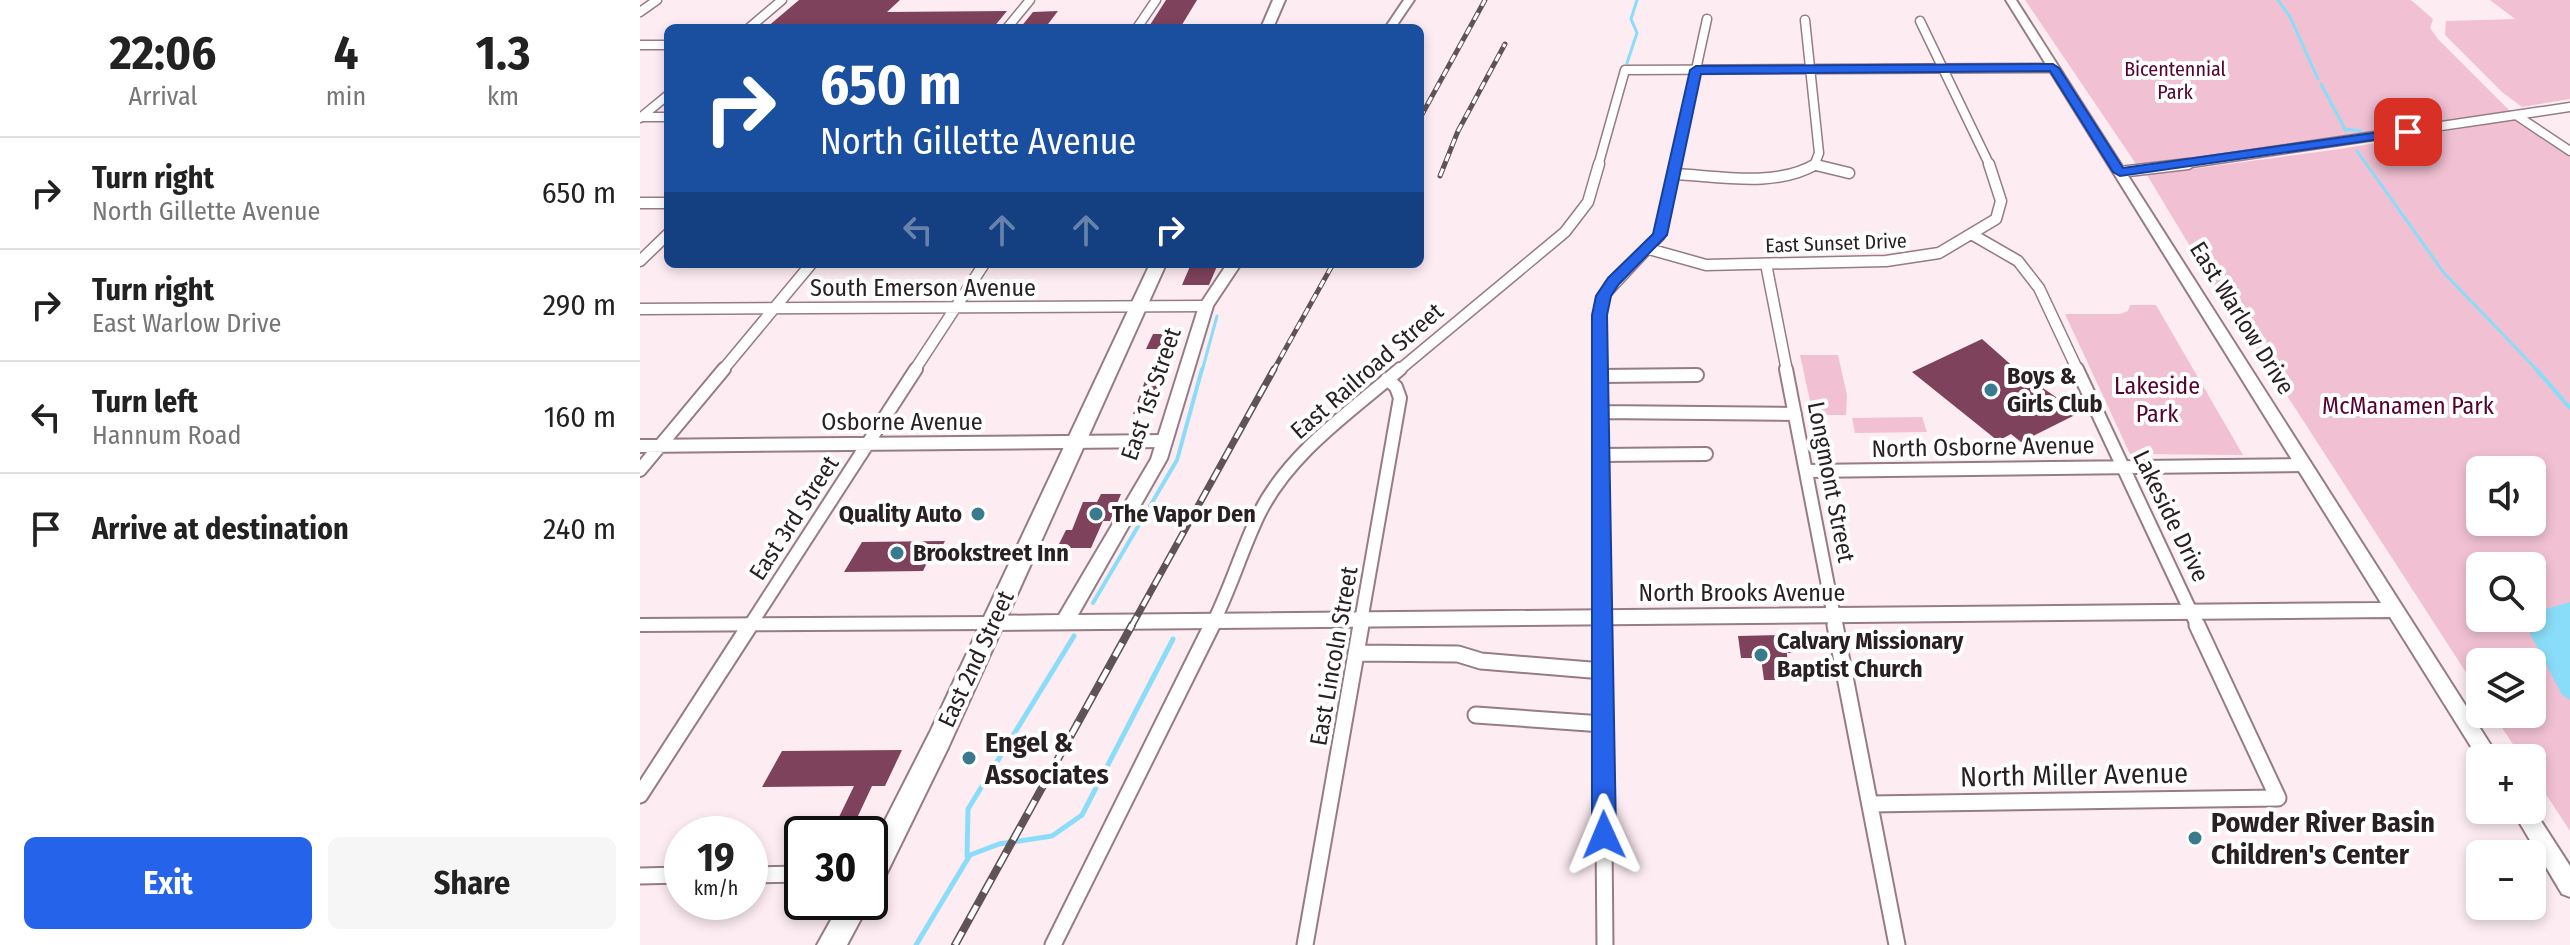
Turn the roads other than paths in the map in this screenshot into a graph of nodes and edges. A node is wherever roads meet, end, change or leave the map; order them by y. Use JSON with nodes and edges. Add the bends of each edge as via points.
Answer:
{"nodes":[{"id":1,"x":657,"y":0,"type":"edge"},
{"id":2,"x":782,"y":0,"type":"edge"},
{"id":3,"x":1030,"y":0,"type":"edge"},
{"id":4,"x":1156,"y":0,"type":"edge"},
{"id":5,"x":1279,"y":0,"type":"edge"},
{"id":6,"x":1409,"y":0,"type":"edge"},
{"id":7,"x":2011,"y":0,"type":"edge"},
{"id":8,"x":640,"y":12,"type":"edge"},
{"id":9,"x":1707,"y":19,"type":"dead end"},
{"id":10,"x":1805,"y":20,"type":"dead end"},
{"id":11,"x":1920,"y":21,"type":"dead end"},
{"id":12,"x":754,"y":24,"type":"edge"},
{"id":13,"x":1010,"y":24,"type":"edge"},
{"id":14,"x":1140,"y":24,"type":"edge"},
{"id":15,"x":1269,"y":24,"type":"edge"},
{"id":16,"x":1393,"y":24,"type":"edge"},
{"id":17,"x":640,"y":45,"type":"edge"},
{"id":18,"x":664,"y":45,"type":"edge"},
{"id":19,"x":2053,"y":68,"type":"junction"},
{"id":20,"x":1943,"y":69,"type":"junction"},
{"id":21,"x":1696,"y":70,"type":"junction"},
{"id":22,"x":1811,"y":70,"type":"junction"},
{"id":23,"x":664,"y":98,"type":"edge"},
{"id":24,"x":2570,"y":107,"type":"edge"},
{"id":25,"x":2516,"y":115,"type":"junction"},
{"id":26,"x":641,"y":117,"type":"edge"},
{"id":27,"x":664,"y":117,"type":"edge"},
{"id":28,"x":2570,"y":151,"type":"edge"},
{"id":29,"x":1816,"y":165,"type":"junction"},
{"id":30,"x":2120,"y":172,"type":"junction"},
{"id":31,"x":1849,"y":173,"type":"dead end"},
{"id":32,"x":1674,"y":174,"type":"junction"},
{"id":33,"x":640,"y":203,"type":"edge"},
{"id":34,"x":664,"y":203,"type":"edge"},
{"id":35,"x":1973,"y":235,"type":"junction"},
{"id":36,"x":664,"y":238,"type":"edge"},
{"id":37,"x":1649,"y":249,"type":"junction"},
{"id":38,"x":640,"y":261,"type":"edge"},
{"id":39,"x":1766,"y":264,"type":"junction"},
{"id":40,"x":808,"y":268,"type":"edge"},
{"id":41,"x":981,"y":268,"type":"edge"},
{"id":42,"x":1156,"y":268,"type":"edge"},
{"id":43,"x":1231,"y":268,"type":"edge"},
{"id":44,"x":1206,"y":306,"type":"junction"},
{"id":45,"x":1138,"y":307,"type":"junction"},
{"id":46,"x":956,"y":308,"type":"junction"},
{"id":47,"x":640,"y":309,"type":"edge"},
{"id":48,"x":774,"y":309,"type":"junction"},
{"id":49,"x":1697,"y":375,"type":"dead end"},
{"id":50,"x":1600,"y":376,"type":"junction"},
{"id":51,"x":1387,"y":379,"type":"junction"},
{"id":52,"x":1600,"y":412,"type":"junction"},
{"id":53,"x":1795,"y":414,"type":"junction"},
{"id":54,"x":1165,"y":441,"type":"junction"},
{"id":55,"x":1074,"y":443,"type":"junction"},
{"id":56,"x":868,"y":444,"type":"junction"},
{"id":57,"x":640,"y":446,"type":"edge"},
{"id":58,"x":660,"y":446,"type":"junction"},
{"id":59,"x":1706,"y":454,"type":"dead end"},
{"id":60,"x":1601,"y":455,"type":"junction"},
{"id":61,"x":2305,"y":465,"type":"junction"},
{"id":62,"x":2123,"y":468,"type":"junction"},
{"id":63,"x":640,"y":470,"type":"edge"},
{"id":64,"x":1806,"y":471,"type":"junction"},
{"id":65,"x":2396,"y":610,"type":"junction"},
{"id":66,"x":2193,"y":613,"type":"junction"},
{"id":67,"x":1834,"y":617,"type":"junction"},
{"id":68,"x":1603,"y":618,"type":"junction"},
{"id":69,"x":1215,"y":620,"type":"junction"},
{"id":70,"x":1064,"y":622,"type":"junction"},
{"id":71,"x":1363,"y":622,"type":"junction"},
{"id":72,"x":992,"y":623,"type":"junction"},
{"id":73,"x":640,"y":625,"type":"edge"},
{"id":74,"x":750,"y":625,"type":"junction"},
{"id":75,"x":1358,"y":653,"type":"junction"},
{"id":76,"x":1603,"y":671,"type":"junction"},
{"id":77,"x":1476,"y":715,"type":"dead end"},
{"id":78,"x":1603,"y":724,"type":"junction"},
{"id":79,"x":2480,"y":744,"type":"edge"},
{"id":80,"x":640,"y":795,"type":"edge"},
{"id":81,"x":2278,"y":798,"type":"joint"},
{"id":82,"x":1870,"y":804,"type":"junction"},
{"id":83,"x":2531,"y":824,"type":"edge"},
{"id":84,"x":888,"y":840,"type":"edge"},
{"id":85,"x":664,"y":875,"type":"edge"},
{"id":86,"x":640,"y":876,"type":"edge"},
{"id":87,"x":2570,"y":886,"type":"edge"},
{"id":88,"x":846,"y":920,"type":"edge"},
{"id":89,"x":831,"y":945,"type":"edge"},
{"id":90,"x":1053,"y":945,"type":"edge"},
{"id":91,"x":1305,"y":945,"type":"edge"},
{"id":92,"x":1605,"y":945,"type":"edge"},
{"id":93,"x":1897,"y":945,"type":"edge"}],
"edges":[{"from":1,"to":8,"type":"street"},
{"from":2,"to":12,"type":"street"},
{"from":3,"to":13,"type":"street"},
{"from":4,"to":14,"type":"street"},
{"from":5,"to":15,"type":"main road"},
{"from":6,"to":16,"type":"street"},
{"from":7,"to":19,"type":"street","name":"East Warlow Drive"},
{"from":9,"to":21,"type":"street"},
{"from":10,"to":22,"type":"street"},
{"from":11,"to":20,"type":"street","name":"East Sunset Drive"},
{"from":17,"to":18,"type":"street"},
{"from":19,"to":20,"type":"street"},
{"from":19,"to":30,"type":"street","name":"East Warlow Drive"},
{"from":20,"to":22,"type":"street"},
{"from":20,"to":35,"type":"street","name":"East Sunset Drive","via":[[1997,181],[2001,201],[1996,219]]},
{"from":21,"to":22,"type":"street"},
{"from":21,"to":32,"type":"street"},
{"from":21,"to":51,"type":"street","name":"East Railroad Street","via":[[1625,70],[1581,212],[1565,232]]},
{"from":22,"to":29,"type":"street"},
{"from":23,"to":26,"type":"street"},
{"from":24,"to":25,"type":"street"},
{"from":25,"to":28,"type":"street"},
{"from":25,"to":30,"type":"street"},
{"from":26,"to":27,"type":"street"},
{"from":29,"to":31,"type":"street"},
{"from":29,"to":32,"type":"street","via":[[1779,176]]},
{"from":30,"to":61,"type":"street","name":"East Warlow Drive"},
{"from":32,"to":37,"type":"street","via":[[1660,235]]},
{"from":33,"to":34,"type":"street"},
{"from":35,"to":39,"type":"street","name":"East Sunset Drive","via":[[1939,253],[1913,258]]},
{"from":35,"to":62,"type":"street","name":"Lakeside Drive","via":[[2029,273]]},
{"from":36,"to":38,"type":"street"},
{"from":37,"to":39,"type":"street","name":"East Sunset Drive","via":[[1706,265]]},
{"from":37,"to":50,"type":"street","via":[[1603,296]]},
{"from":39,"to":53,"type":"street","name":"Longmont Street"},
{"from":40,"to":48,"type":"street"},
{"from":41,"to":46,"type":"street","name":"East 3rd Street"},
{"from":42,"to":45,"type":"main road","name":"East 2nd Street"},
{"from":43,"to":44,"type":"street","name":"East 1st Street"},
{"from":44,"to":45,"type":"street","name":"South Emerson Avenue"},
{"from":44,"to":54,"type":"street","name":"East 1st Street"},
{"from":45,"to":46,"type":"street","name":"South Emerson Avenue"},
{"from":45,"to":55,"type":"main road","name":"East 2nd Street"},
{"from":46,"to":48,"type":"street","name":"South Emerson Avenue"},
{"from":46,"to":56,"type":"street","name":"East 3rd Street"},
{"from":47,"to":48,"type":"street","name":"South Emerson Avenue"},
{"from":48,"to":58,"type":"street"},
{"from":49,"to":50,"type":"street"},
{"from":50,"to":52,"type":"street"},
{"from":51,"to":69,"type":"street","name":"East Railroad Street","via":[[1317,439],[1282,478],[1260,512]]},
{"from":51,"to":71,"type":"street","name":"East Lincoln Street","via":[[1400,398]]},
{"from":52,"to":53,"type":"street"},
{"from":52,"to":60,"type":"street"},
{"from":53,"to":64,"type":"street","name":"Longmont Street"},
{"from":54,"to":55,"type":"street","name":"Osborne Avenue"},
{"from":54,"to":70,"type":"street","name":"East 1st Street"},
{"from":55,"to":56,"type":"street","name":"Osborne Avenue"},
{"from":55,"to":72,"type":"main road","name":"East 2nd Street"},
{"from":56,"to":58,"type":"street","name":"Osborne Avenue"},
{"from":56,"to":74,"type":"street","name":"East 3rd Street"},
{"from":57,"to":58,"type":"street","name":"Osborne Avenue"},
{"from":58,"to":63,"type":"street"},
{"from":59,"to":60,"type":"street"},
{"from":60,"to":68,"type":"street"},
{"from":61,"to":62,"type":"street","name":"North Osborne Avenue"},
{"from":61,"to":65,"type":"street","name":"East Warlow Drive"},
{"from":62,"to":64,"type":"street","name":"North Osborne Avenue"},
{"from":62,"to":66,"type":"street","name":"Lakeside Drive"},
{"from":64,"to":67,"type":"street","name":"Longmont Street"},
{"from":65,"to":66,"type":"street","name":"North Brooks Avenue"},
{"from":65,"to":79,"type":"street","name":"East Warlow Drive"},
{"from":66,"to":67,"type":"street","name":"North Brooks Avenue"},
{"from":66,"to":81,"type":"street","name":"Lakeside Drive"},
{"from":67,"to":68,"type":"street","name":"North Brooks Avenue"},
{"from":67,"to":82,"type":"street","name":"Longmont Street"},
{"from":68,"to":71,"type":"street","name":"North Brooks Avenue"},
{"from":68,"to":76,"type":"street"},
{"from":69,"to":70,"type":"street","name":"North Brooks Avenue"},
{"from":69,"to":71,"type":"street","name":"North Brooks Avenue"},
{"from":69,"to":90,"type":"street","name":"East Railroad Street"},
{"from":70,"to":72,"type":"street","name":"North Brooks Avenue"},
{"from":71,"to":75,"type":"street","name":"East Lincoln Street"},
{"from":72,"to":74,"type":"street"},
{"from":72,"to":84,"type":"main road","name":"East 2nd Street"},
{"from":73,"to":74,"type":"street"},
{"from":74,"to":80,"type":"street","name":"East 3rd Street"},
{"from":75,"to":76,"type":"street","via":[[1458,654],[1481,661]]},
{"from":75,"to":91,"type":"street","name":"East Lincoln Street"},
{"from":76,"to":78,"type":"street"},
{"from":77,"to":78,"type":"street"},
{"from":78,"to":92,"type":"street"},
{"from":81,"to":82,"type":"street","name":"North Miller Avenue"},
{"from":82,"to":93,"type":"street","name":"Longmont Street"},
{"from":83,"to":87,"type":"street"},
{"from":85,"to":86,"type":"street"},
{"from":88,"to":89,"type":"main road"}]}
